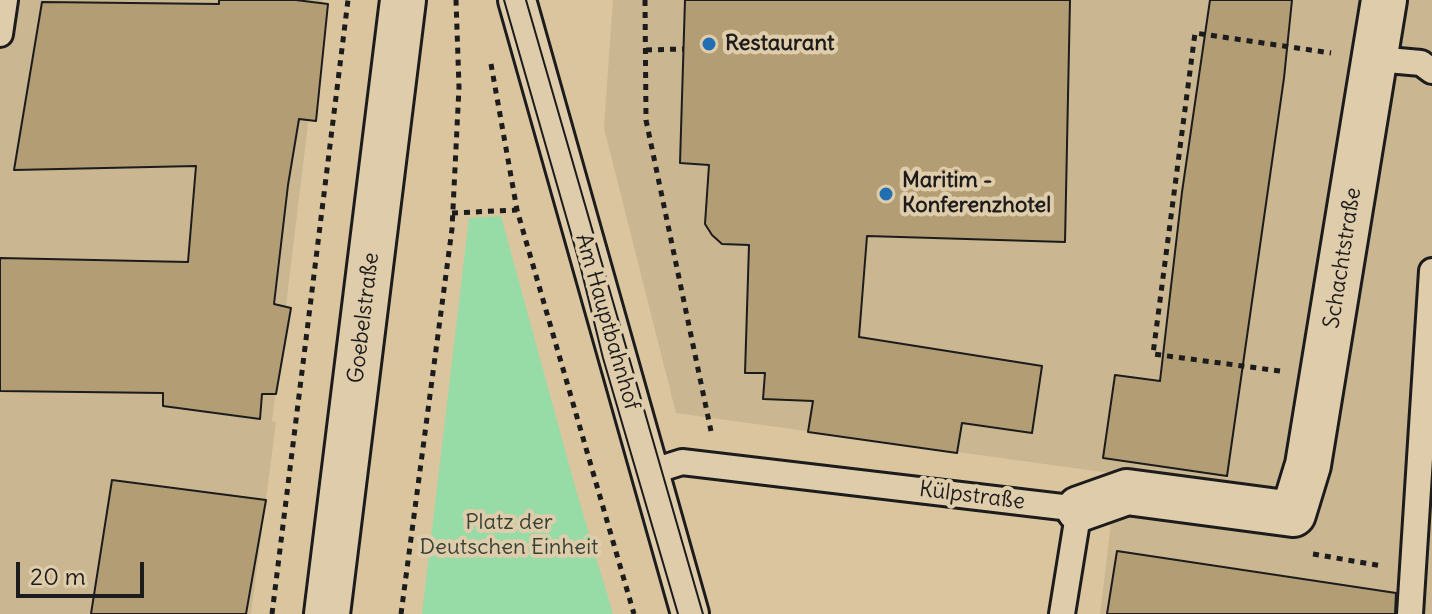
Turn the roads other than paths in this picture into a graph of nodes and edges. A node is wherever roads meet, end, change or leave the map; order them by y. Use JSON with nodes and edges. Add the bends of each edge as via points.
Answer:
{"nodes":[{"id":1,"x":5,"y":0,"type":"edge"},
{"id":2,"x":1384,"y":0,"type":"edge"},
{"id":3,"x":399,"y":7,"type":"edge"},
{"id":4,"x":523,"y":10,"type":"edge"},
{"id":5,"x":0,"y":34,"type":"edge"},
{"id":6,"x":1376,"y":59,"type":"junction"},
{"id":7,"x":1432,"y":71,"type":"edge"},
{"id":8,"x":1432,"y":271,"type":"edge"},
{"id":9,"x":649,"y":469,"type":"junction"},
{"id":10,"x":1079,"y":509,"type":"junction"},
{"id":11,"x":1293,"y":514,"type":"joint"},
{"id":12,"x":327,"y":614,"type":"edge"},
{"id":13,"x":690,"y":614,"type":"edge"},
{"id":14,"x":1062,"y":614,"type":"edge"},
{"id":15,"x":1410,"y":614,"type":"edge"}],
"edges":[{"from":1,"to":5,"type":"lane"},
{"from":2,"to":6,"type":"street","name":"Schachtstraße"},
{"from":3,"to":12,"type":"street","name":"Goebelstraße"},
{"from":4,"to":9,"type":"street","name":"Am Hauptbahnhof"},
{"from":6,"to":7,"type":"lane","via":[[1421,63]]},
{"from":6,"to":11,"type":"street","name":"Schachtstraße","via":[[1308,465]]},
{"from":8,"to":15,"type":"lane"},
{"from":9,"to":10,"type":"lane","name":"Külpstraße","via":[[682,462]]},
{"from":9,"to":13,"type":"street","name":"Am Hauptbahnhof"},
{"from":10,"to":11,"type":"street","name":"Külpstraße","via":[[1127,492]]},
{"from":10,"to":14,"type":"lane"}]}
